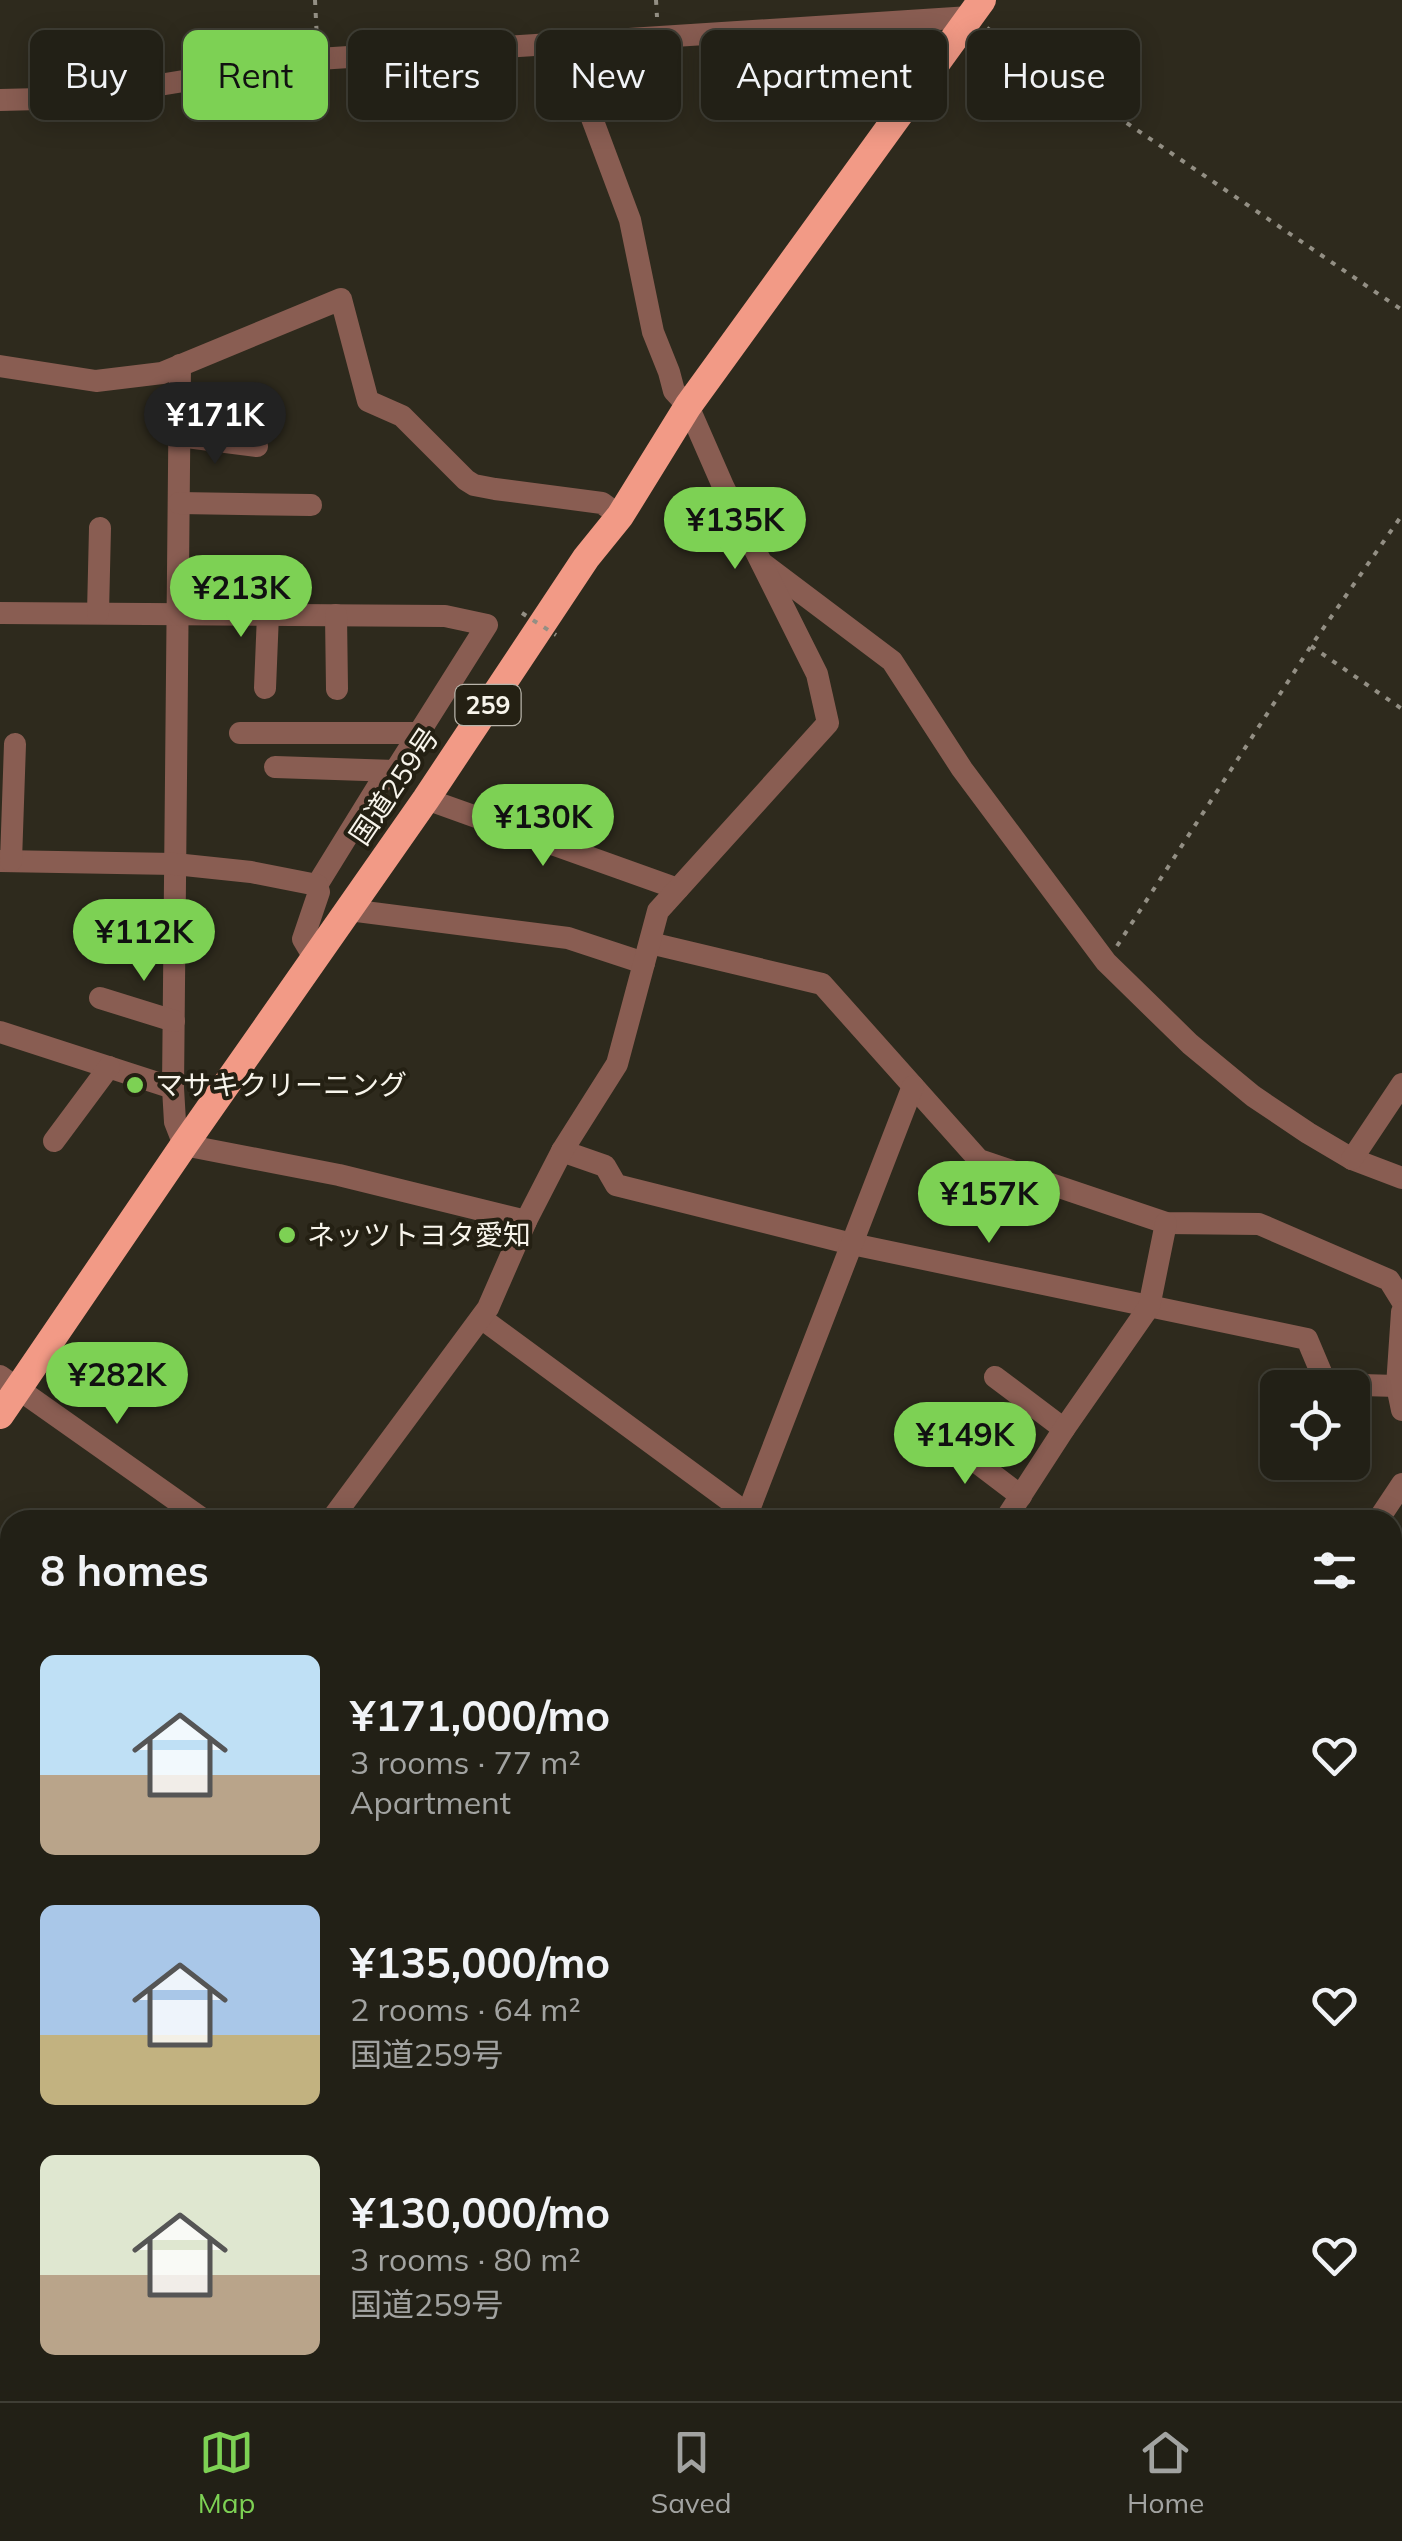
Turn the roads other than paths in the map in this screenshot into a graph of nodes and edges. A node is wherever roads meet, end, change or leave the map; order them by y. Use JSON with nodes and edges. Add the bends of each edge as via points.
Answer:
{"nodes":[{"id":1,"x":976,"y":8,"type":"edge"},
{"id":2,"x":681,"y":33,"type":"edge"},
{"id":3,"x":536,"y":44,"type":"edge"},
{"id":4,"x":0,"y":100,"type":"edge"},
{"id":5,"x":593,"y":120,"type":"edge"},
{"id":6,"x":180,"y":365,"type":"junction"},
{"id":7,"x":0,"y":366,"type":"edge"},
{"id":8,"x":688,"y":406,"type":"junction"},
{"id":9,"x":179,"y":436,"type":"junction"},
{"id":10,"x":256,"y":446,"type":"dead end"},
{"id":11,"x":179,"y":503,"type":"junction"},
{"id":12,"x":311,"y":505,"type":"dead end"},
{"id":13,"x":620,"y":516,"type":"junction"},
{"id":14,"x":100,"y":528,"type":"dead end"},
{"id":15,"x":759,"y":560,"type":"junction"},
{"id":16,"x":0,"y":612,"type":"edge"},
{"id":17,"x":98,"y":613,"type":"junction"},
{"id":18,"x":178,"y":613,"type":"junction"},
{"id":19,"x":268,"y":614,"type":"junction"},
{"id":20,"x":336,"y":615,"type":"junction"},
{"id":21,"x":265,"y":688,"type":"dead end"},
{"id":22,"x":337,"y":688,"type":"dead end"},
{"id":23,"x":240,"y":733,"type":"dead end"},
{"id":24,"x":419,"y":733,"type":"junction"},
{"id":25,"x":14,"y":744,"type":"dead end"},
{"id":26,"x":274,"y":767,"type":"dead end"},
{"id":27,"x":395,"y":771,"type":"junction"},
{"id":28,"x":426,"y":799,"type":"junction"},
{"id":29,"x":6,"y":861,"type":"edge"},
{"id":30,"x":175,"y":864,"type":"junction"},
{"id":31,"x":317,"y":886,"type":"junction"},
{"id":32,"x":678,"y":889,"type":"junction"},
{"id":33,"x":349,"y":910,"type":"junction"},
{"id":34,"x":647,"y":953,"type":"junction"},
{"id":35,"x":314,"y":959,"type":"junction"},
{"id":36,"x":100,"y":998,"type":"dead end"},
{"id":37,"x":174,"y":1020,"type":"junction"},
{"id":38,"x":0,"y":1032,"type":"edge"},
{"id":39,"x":109,"y":1067,"type":"junction"},
{"id":40,"x":1402,"y":1084,"type":"edge"},
{"id":41,"x":913,"y":1086,"type":"junction"},
{"id":42,"x":174,"y":1088,"type":"junction"},
{"id":43,"x":54,"y":1141,"type":"dead end"},
{"id":44,"x":184,"y":1146,"type":"junction"},
{"id":45,"x":562,"y":1152,"type":"junction"},
{"id":46,"x":1352,"y":1159,"type":"junction"},
{"id":47,"x":1402,"y":1178,"type":"edge"},
{"id":48,"x":526,"y":1220,"type":"junction"},
{"id":49,"x":1166,"y":1223,"type":"junction"},
{"id":50,"x":852,"y":1244,"type":"junction"},
{"id":51,"x":1402,"y":1300,"type":"edge"},
{"id":52,"x":1149,"y":1306,"type":"junction"},
{"id":53,"x":1402,"y":1312,"type":"edge"},
{"id":54,"x":481,"y":1318,"type":"junction"},
{"id":55,"x":994,"y":1377,"type":"dead end"},
{"id":56,"x":9,"y":1383,"type":"edge"},
{"id":57,"x":1397,"y":1386,"type":"junction"},
{"id":58,"x":1402,"y":1410,"type":"edge"},
{"id":59,"x":0,"y":1415,"type":"edge"},
{"id":60,"x":1064,"y":1428,"type":"junction"},
{"id":61,"x":942,"y":1436,"type":"dead end"},
{"id":62,"x":1402,"y":1484,"type":"edge"},
{"id":63,"x":1021,"y":1496,"type":"junction"},
{"id":64,"x":190,"y":1510,"type":"edge"},
{"id":65,"x":338,"y":1510,"type":"edge"},
{"id":66,"x":739,"y":1510,"type":"edge"},
{"id":67,"x":753,"y":1510,"type":"edge"},
{"id":68,"x":1012,"y":1510,"type":"edge"},
{"id":69,"x":1385,"y":1510,"type":"edge"}],
"edges":[{"from":1,"to":2,"type":"street"},
{"from":1,"to":8,"type":"highway","name":"国道259号","number":"259"},
{"from":3,"to":4,"type":"street","via":[[318,58],[80,98]]},
{"from":5,"to":8,"type":"street","via":[[630,220],[653,332],[674,392]]},
{"from":6,"to":7,"type":"street","via":[[96,381]]},
{"from":6,"to":9,"type":"street"},
{"from":6,"to":13,"type":"street","via":[[341,299],[368,401],[402,416],[466,480],[602,502]]},
{"from":8,"to":13,"type":"highway","name":"国道259号","number":"259"},
{"from":8,"to":15,"type":"street"},
{"from":9,"to":10,"type":"street"},
{"from":9,"to":11,"type":"street"},
{"from":11,"to":12,"type":"street"},
{"from":11,"to":18,"type":"street"},
{"from":13,"to":28,"type":"highway","name":"国道259号","number":"259"},
{"from":14,"to":17,"type":"street"},
{"from":15,"to":32,"type":"street","via":[[817,674],[828,723]]},
{"from":15,"to":46,"type":"street","via":[[892,661],[962,769],[1106,962],[1253,1096]]},
{"from":16,"to":17,"type":"street"},
{"from":17,"to":18,"type":"street"},
{"from":18,"to":19,"type":"street"},
{"from":18,"to":30,"type":"street"},
{"from":19,"to":20,"type":"street"},
{"from":19,"to":21,"type":"street"},
{"from":20,"to":22,"type":"street"},
{"from":20,"to":24,"type":"street","via":[[444,616],[488,625]]},
{"from":23,"to":24,"type":"street"},
{"from":24,"to":27,"type":"street"},
{"from":25,"to":29,"type":"street"},
{"from":26,"to":27,"type":"street"},
{"from":27,"to":31,"type":"street","via":[[380,783]]},
{"from":28,"to":32,"type":"street"},
{"from":28,"to":33,"type":"highway","name":"国道259号","number":"259"},
{"from":29,"to":30,"type":"street"},
{"from":30,"to":31,"type":"street"},
{"from":30,"to":37,"type":"street"},
{"from":31,"to":35,"type":"street","via":[[303,939]]},
{"from":32,"to":34,"type":"street","via":[[658,912]]},
{"from":33,"to":34,"type":"street"},
{"from":33,"to":35,"type":"highway","name":"国道259号","number":"259"},
{"from":34,"to":41,"type":"street","via":[[822,984]]},
{"from":34,"to":45,"type":"street","via":[[617,1064]]},
{"from":35,"to":44,"type":"highway","name":"国道259号","number":"259"},
{"from":36,"to":37,"type":"street"},
{"from":37,"to":42,"type":"street"},
{"from":38,"to":39,"type":"street"},
{"from":39,"to":42,"type":"street"},
{"from":39,"to":43,"type":"street"},
{"from":40,"to":46,"type":"street"},
{"from":41,"to":49,"type":"street","via":[[980,1160]]},
{"from":41,"to":50,"type":"street"},
{"from":42,"to":44,"type":"street"},
{"from":44,"to":48,"type":"street"},
{"from":44,"to":56,"type":"highway","name":"国道259号","number":"259"},
{"from":45,"to":48,"type":"street"},
{"from":45,"to":50,"type":"street","via":[[605,1166],[616,1185]]},
{"from":46,"to":47,"type":"street"},
{"from":48,"to":54,"type":"street"},
{"from":49,"to":51,"type":"street","via":[[1259,1224],[1389,1280]]},
{"from":49,"to":52,"type":"street"},
{"from":50,"to":52,"type":"street"},
{"from":50,"to":67,"type":"street"},
{"from":52,"to":57,"type":"street","via":[[1307,1339],[1326,1384]]},
{"from":52,"to":60,"type":"street"},
{"from":53,"to":57,"type":"street"},
{"from":54,"to":65,"type":"street"},
{"from":54,"to":66,"type":"street"},
{"from":55,"to":60,"type":"street"},
{"from":56,"to":59,"type":"highway","name":"国道259号","number":"259"},
{"from":56,"to":64,"type":"street"},
{"from":57,"to":58,"type":"street"},
{"from":60,"to":63,"type":"street"},
{"from":61,"to":63,"type":"street"},
{"from":62,"to":69,"type":"street"},
{"from":63,"to":68,"type":"street"}]}
